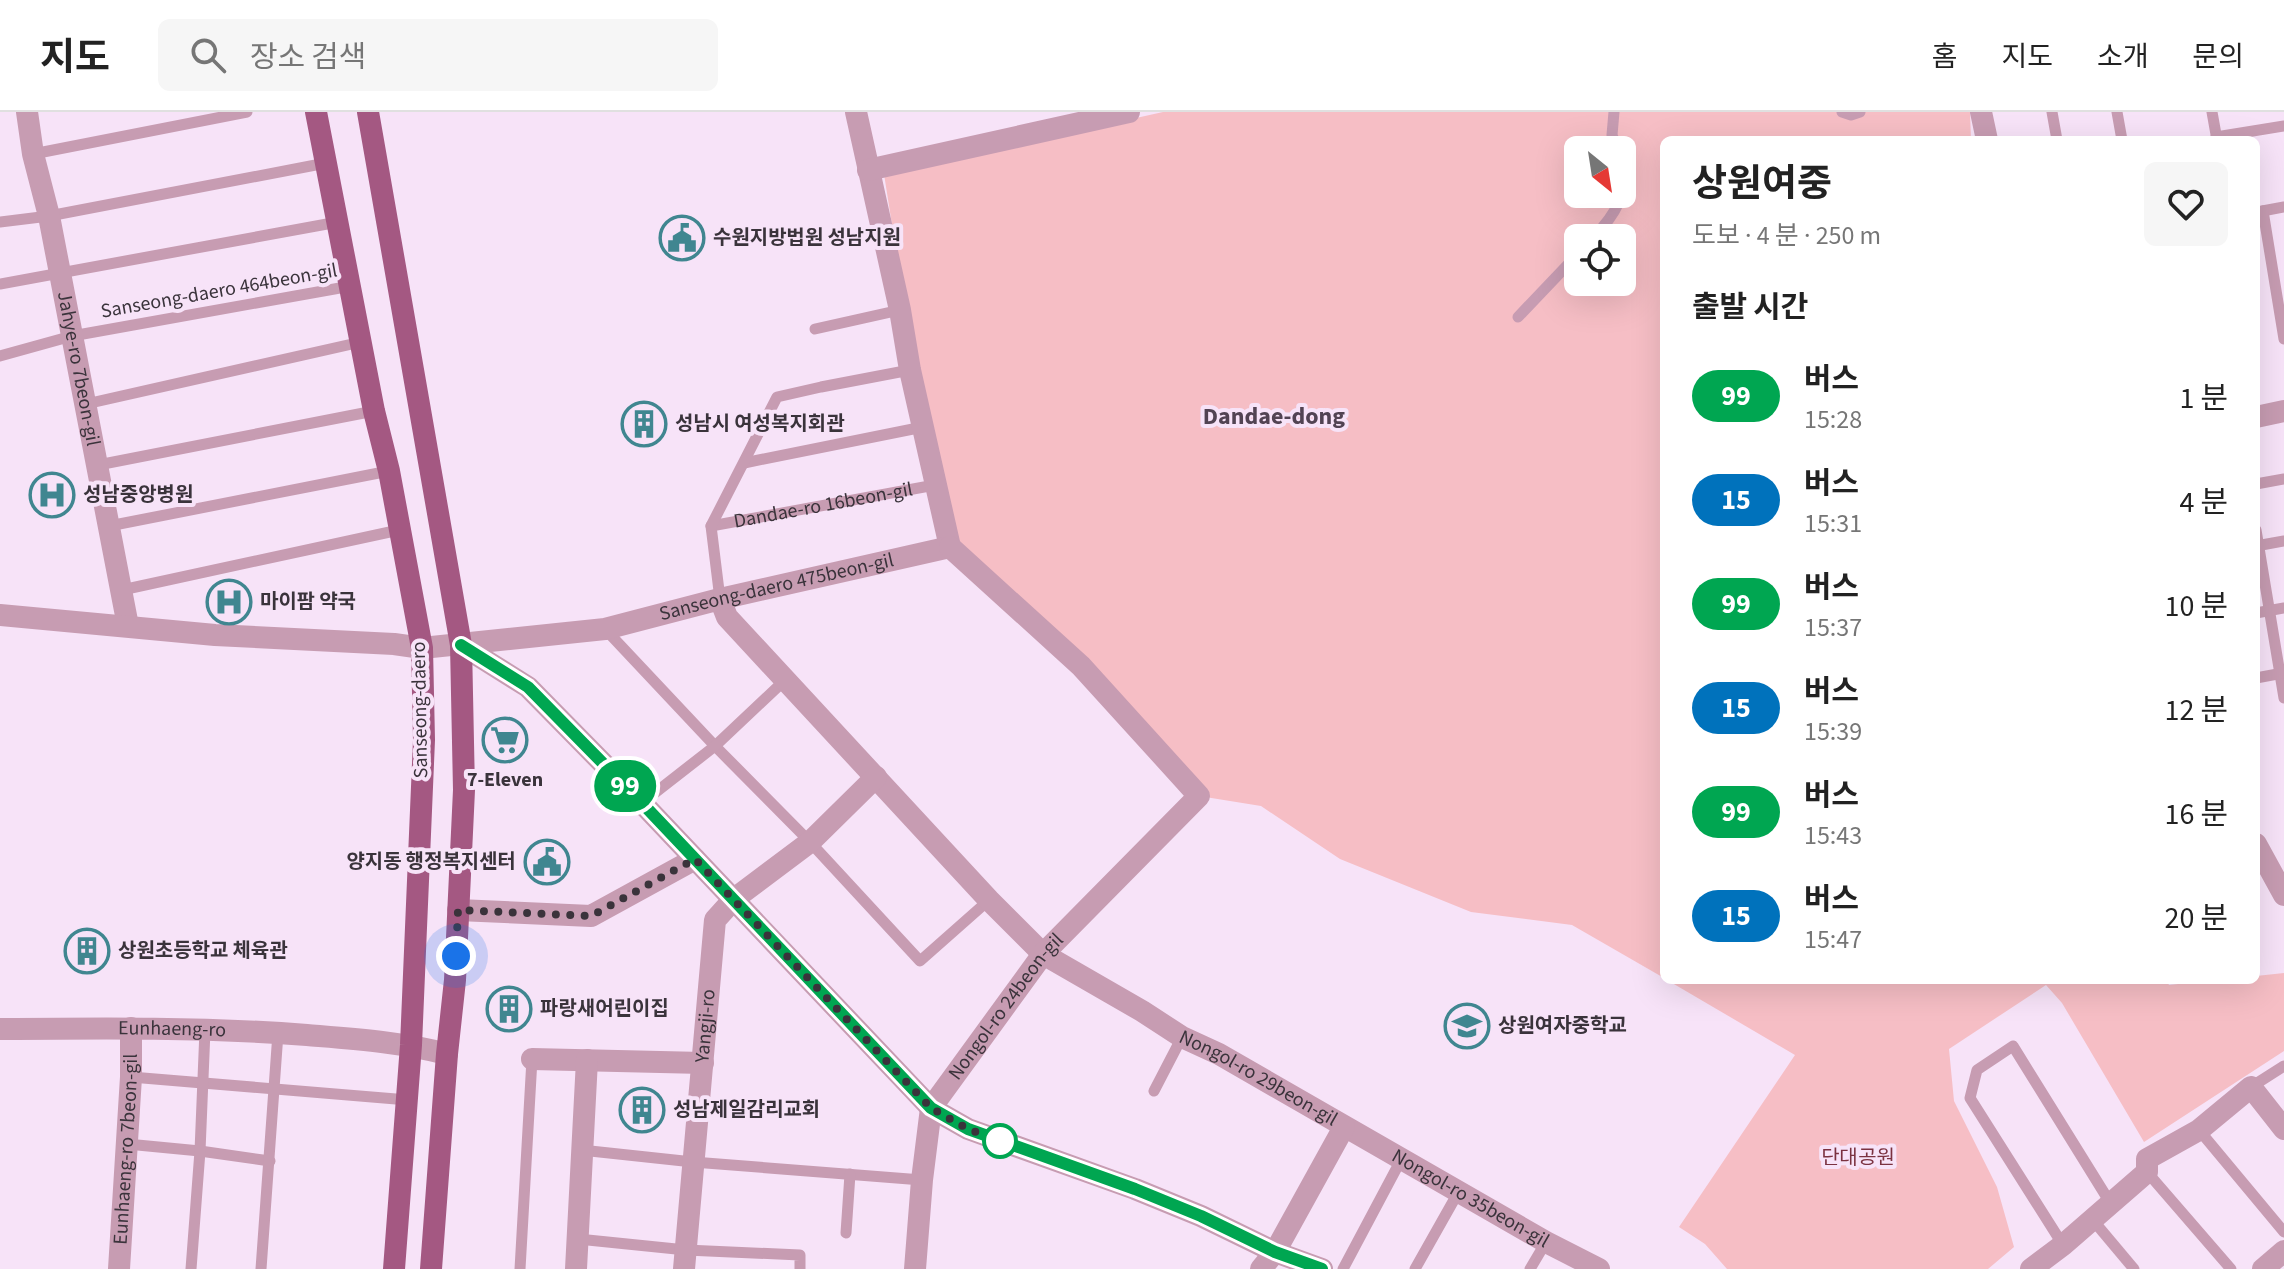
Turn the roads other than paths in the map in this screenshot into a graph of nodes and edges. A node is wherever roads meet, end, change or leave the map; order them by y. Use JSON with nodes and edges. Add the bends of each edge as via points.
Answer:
{"nodes":[{"id":1,"x":27,"y":112,"type":"edge"},
{"id":2,"x":247,"y":112,"type":"edge"},
{"id":3,"x":316,"y":112,"type":"edge"},
{"id":4,"x":368,"y":112,"type":"edge"},
{"id":5,"x":856,"y":112,"type":"edge"},
{"id":6,"x":1129,"y":112,"type":"edge"},
{"id":7,"x":1614,"y":112,"type":"edge"},
{"id":8,"x":1842,"y":112,"type":"edge"},
{"id":9,"x":1860,"y":112,"type":"edge"},
{"id":10,"x":1981,"y":112,"type":"edge"},
{"id":11,"x":2052,"y":112,"type":"edge"},
{"id":12,"x":2117,"y":112,"type":"edge"},
{"id":13,"x":2212,"y":112,"type":"edge"},
{"id":14,"x":2284,"y":126,"type":"edge"},
{"id":15,"x":1612,"y":136,"type":"edge"},
{"id":16,"x":1986,"y":136,"type":"edge"},
{"id":17,"x":2056,"y":136,"type":"edge"},
{"id":18,"x":2121,"y":136,"type":"edge"},
{"id":19,"x":2216,"y":136,"type":"edge"},
{"id":20,"x":2232,"y":136,"type":"edge"},
{"id":21,"x":33,"y":154,"type":"junction"},
{"id":22,"x":327,"y":163,"type":"junction"},
{"id":23,"x":868,"y":170,"type":"junction"},
{"id":24,"x":2284,"y":207,"type":"edge"},
{"id":25,"x":2260,"y":211,"type":"edge"},
{"id":26,"x":49,"y":216,"type":"junction"},
{"id":27,"x":2260,"y":216,"type":"edge"},
{"id":28,"x":0,"y":222,"type":"edge"},
{"id":29,"x":338,"y":222,"type":"junction"},
{"id":30,"x":1564,"y":269,"type":"edge"},
{"id":31,"x":59,"y":274,"type":"junction"},
{"id":32,"x":0,"y":284,"type":"edge"},
{"id":33,"x":351,"y":286,"type":"junction"},
{"id":34,"x":900,"y":310,"type":"junction"},
{"id":35,"x":1518,"y":317,"type":"dead end"},
{"id":36,"x":815,"y":329,"type":"dead end"},
{"id":37,"x":72,"y":336,"type":"junction"},
{"id":38,"x":2284,"y":339,"type":"edge"},
{"id":39,"x":361,"y":342,"type":"junction"},
{"id":40,"x":0,"y":356,"type":"edge"},
{"id":41,"x":910,"y":370,"type":"junction"},
{"id":42,"x":86,"y":404,"type":"junction"},
{"id":43,"x":374,"y":411,"type":"junction"},
{"id":44,"x":2284,"y":411,"type":"edge"},
{"id":45,"x":2260,"y":416,"type":"edge"},
{"id":46,"x":923,"y":427,"type":"junction"},
{"id":47,"x":744,"y":463,"type":"junction"},
{"id":48,"x":98,"y":465,"type":"junction"},
{"id":49,"x":389,"y":471,"type":"junction"},
{"id":50,"x":2284,"y":479,"type":"edge"},
{"id":51,"x":2260,"y":483,"type":"edge"},
{"id":52,"x":935,"y":485,"type":"junction"},
{"id":53,"x":109,"y":526,"type":"junction"},
{"id":54,"x":711,"y":526,"type":"junction"},
{"id":55,"x":399,"y":530,"type":"junction"},
{"id":56,"x":2284,"y":541,"type":"edge"},
{"id":57,"x":2260,"y":545,"type":"edge"},
{"id":58,"x":950,"y":547,"type":"junction"},
{"id":59,"x":2260,"y":560,"type":"edge"},
{"id":60,"x":122,"y":590,"type":"junction"},
{"id":61,"x":720,"y":599,"type":"junction"},
{"id":62,"x":2284,"y":608,"type":"edge"},
{"id":63,"x":2271,"y":611,"type":"junction"},
{"id":64,"x":2260,"y":612,"type":"edge"},
{"id":65,"x":0,"y":615,"type":"edge"},
{"id":66,"x":128,"y":626,"type":"junction"},
{"id":67,"x":605,"y":629,"type":"junction"},
{"id":68,"x":461,"y":645,"type":"junction"},
{"id":69,"x":422,"y":648,"type":"junction"},
{"id":70,"x":2281,"y":673,"type":"edge"},
{"id":71,"x":2260,"y":677,"type":"edge"},
{"id":72,"x":785,"y":680,"type":"junction"},
{"id":73,"x":2284,"y":698,"type":"edge"},
{"id":74,"x":715,"y":746,"type":"junction"},
{"id":75,"x":876,"y":777,"type":"junction"},
{"id":76,"x":642,"y":803,"type":"junction"},
{"id":77,"x":810,"y":842,"type":"junction"},
{"id":78,"x":2260,"y":851,"type":"edge"},
{"id":79,"x":695,"y":859,"type":"junction"},
{"id":80,"x":2284,"y":895,"type":"edge"},
{"id":81,"x":734,"y":899,"type":"junction"},
{"id":82,"x":989,"y":900,"type":"junction"},
{"id":83,"x":458,"y":910,"type":"junction"},
{"id":84,"x":1043,"y":954,"type":"junction"},
{"id":85,"x":131,"y":1028,"type":"junction"},
{"id":86,"x":0,"y":1029,"type":"edge"},
{"id":87,"x":205,"y":1030,"type":"junction"},
{"id":88,"x":278,"y":1033,"type":"junction"},
{"id":89,"x":1182,"y":1037,"type":"junction"},
{"id":90,"x":411,"y":1045,"type":"junction"},
{"id":91,"x":447,"y":1054,"type":"junction"},
{"id":92,"x":532,"y":1059,"type":"joint"},
{"id":93,"x":587,"y":1060,"type":"junction"},
{"id":94,"x":703,"y":1063,"type":"junction"},
{"id":95,"x":2284,"y":1066,"type":"edge"},
{"id":96,"x":131,"y":1077,"type":"junction"},
{"id":97,"x":203,"y":1084,"type":"junction"},
{"id":98,"x":2251,"y":1087,"type":"junction"},
{"id":99,"x":273,"y":1089,"type":"junction"},
{"id":100,"x":1154,"y":1091,"type":"dead end"},
{"id":101,"x":408,"y":1100,"type":"junction"},
{"id":102,"x":931,"y":1108,"type":"junction"},
{"id":103,"x":1344,"y":1127,"type":"junction"},
{"id":104,"x":2284,"y":1129,"type":"edge"},
{"id":105,"x":2199,"y":1130,"type":"junction"},
{"id":106,"x":127,"y":1144,"type":"junction"},
{"id":107,"x":581,"y":1150,"type":"junction"},
{"id":108,"x":200,"y":1151,"type":"junction"},
{"id":109,"x":1402,"y":1158,"type":"junction"},
{"id":110,"x":270,"y":1161,"type":"junction"},
{"id":111,"x":693,"y":1162,"type":"junction"},
{"id":112,"x":2147,"y":1172,"type":"junction"},
{"id":113,"x":850,"y":1174,"type":"junction"},
{"id":114,"x":922,"y":1180,"type":"junction"},
{"id":115,"x":1459,"y":1191,"type":"junction"},
{"id":116,"x":2111,"y":1204,"type":"junction"},
{"id":117,"x":2092,"y":1219,"type":"junction"},
{"id":118,"x":2284,"y":1232,"type":"edge"},
{"id":119,"x":846,"y":1233,"type":"dead end"},
{"id":120,"x":578,"y":1239,"type":"junction"},
{"id":121,"x":1546,"y":1242,"type":"junction"},
{"id":122,"x":2063,"y":1245,"type":"junction"},
{"id":123,"x":2284,"y":1251,"type":"edge"},
{"id":124,"x":685,"y":1260,"type":"edge"},
{"id":125,"x":1268,"y":1261,"type":"edge"},
{"id":126,"x":2040,"y":1266,"type":"edge"},
{"id":127,"x":119,"y":1269,"type":"edge"},
{"id":128,"x":191,"y":1269,"type":"edge"},
{"id":129,"x":261,"y":1269,"type":"edge"},
{"id":130,"x":394,"y":1269,"type":"edge"},
{"id":131,"x":431,"y":1269,"type":"edge"},
{"id":132,"x":520,"y":1269,"type":"edge"},
{"id":133,"x":576,"y":1269,"type":"edge"},
{"id":134,"x":800,"y":1269,"type":"edge"},
{"id":135,"x":915,"y":1269,"type":"edge"},
{"id":136,"x":1322,"y":1269,"type":"edge"},
{"id":137,"x":1343,"y":1269,"type":"edge"},
{"id":138,"x":1415,"y":1269,"type":"edge"},
{"id":139,"x":1530,"y":1269,"type":"edge"},
{"id":140,"x":1599,"y":1269,"type":"edge"},
{"id":141,"x":2134,"y":1269,"type":"edge"},
{"id":142,"x":2231,"y":1269,"type":"edge"},
{"id":143,"x":2263,"y":1269,"type":"edge"}],
"edges":[{"from":1,"to":21,"type":"street","name":"Jahye-ro 7beon-gil"},
{"from":2,"to":21,"type":"lane"},
{"from":3,"to":22,"type":"main road","name":"Sanseong-daero"},
{"from":4,"to":68,"type":"main road","name":"Sanseong-daero"},
{"from":5,"to":23,"type":"street","name":"Dandae-ro 16beon-gil"},
{"from":6,"to":23,"type":"street"},
{"from":7,"to":15,"type":"lane"},
{"from":8,"to":9,"type":"lane"},
{"from":10,"to":16,"type":"street"},
{"from":11,"to":17,"type":"lane"},
{"from":12,"to":18,"type":"lane"},
{"from":13,"to":19,"type":"lane"},
{"from":14,"to":20,"type":"lane"},
{"from":21,"to":26,"type":"street","name":"Jahye-ro 7beon-gil"},
{"from":22,"to":26,"type":"lane"},
{"from":22,"to":29,"type":"main road","name":"Sanseong-daero"},
{"from":23,"to":34,"type":"street","name":"Dandae-ro 16beon-gil"},
{"from":24,"to":25,"type":"lane"},
{"from":26,"to":28,"type":"lane"},
{"from":26,"to":31,"type":"street","name":"Jahye-ro 7beon-gil"},
{"from":27,"to":38,"type":"lane"},
{"from":29,"to":31,"type":"lane"},
{"from":29,"to":33,"type":"main road","name":"Sanseong-daero"},
{"from":30,"to":35,"type":"lane"},
{"from":31,"to":32,"type":"lane"},
{"from":31,"to":37,"type":"street","name":"Jahye-ro 7beon-gil"},
{"from":33,"to":37,"type":"lane","name":"Sanseong-daero 464beon-gil"},
{"from":33,"to":39,"type":"main road","name":"Sanseong-daero"},
{"from":34,"to":36,"type":"lane"},
{"from":34,"to":41,"type":"street","name":"Dandae-ro 16beon-gil"},
{"from":37,"to":40,"type":"lane","name":"Sanseong-daero 464beon-gil"},
{"from":37,"to":42,"type":"street","name":"Jahye-ro 7beon-gil"},
{"from":39,"to":42,"type":"lane"},
{"from":39,"to":43,"type":"main road","name":"Sanseong-daero"},
{"from":41,"to":46,"type":"street","name":"Dandae-ro 16beon-gil"},
{"from":41,"to":47,"type":"lane","via":[[777,397]]},
{"from":42,"to":48,"type":"street","name":"Jahye-ro 7beon-gil"},
{"from":43,"to":48,"type":"lane"},
{"from":43,"to":49,"type":"main road","name":"Sanseong-daero"},
{"from":44,"to":45,"type":"street"},
{"from":46,"to":47,"type":"lane"},
{"from":46,"to":52,"type":"street","name":"Dandae-ro 16beon-gil"},
{"from":47,"to":54,"type":"lane"},
{"from":48,"to":53,"type":"street","name":"Jahye-ro 7beon-gil"},
{"from":49,"to":53,"type":"lane"},
{"from":49,"to":55,"type":"main road","name":"Sanseong-daero"},
{"from":50,"to":51,"type":"lane"},
{"from":52,"to":54,"type":"lane","name":"Dandae-ro 16beon-gil"},
{"from":52,"to":58,"type":"street","name":"Dandae-ro 16beon-gil"},
{"from":53,"to":60,"type":"street","name":"Jahye-ro 7beon-gil"},
{"from":54,"to":61,"type":"lane"},
{"from":55,"to":60,"type":"lane"},
{"from":55,"to":69,"type":"main road","name":"Sanseong-daero"},
{"from":56,"to":57,"type":"lane"},
{"from":58,"to":61,"type":"street","name":"Sanseong-daero 475beon-gil"},
{"from":58,"to":84,"type":"street","name":"Nongol-ro 24beon-gil","via":[[1081,666],[1199,796]]},
{"from":59,"to":63,"type":"lane"},
{"from":60,"to":66,"type":"street","name":"Jahye-ro 7beon-gil"},
{"from":61,"to":67,"type":"street","name":"Sanseong-daero 475beon-gil"},
{"from":61,"to":72,"type":"street","via":[[727,617]]},
{"from":62,"to":63,"type":"lane"},
{"from":63,"to":64,"type":"lane"},
{"from":63,"to":70,"type":"lane"},
{"from":65,"to":66,"type":"street","name":"Sanseong-daero 475beon-gil"},
{"from":66,"to":69,"type":"street","name":"Sanseong-daero 475beon-gil"},
{"from":67,"to":68,"type":"street","name":"Sanseong-daero 475beon-gil"},
{"from":67,"to":74,"type":"lane"},
{"from":68,"to":69,"type":"street","name":"Sanseong-daero 475beon-gil"},
{"from":68,"to":76,"type":"street","via":[[528,687]]},
{"from":68,"to":83,"type":"main road","name":"Sanseong-daero","via":[[464,790]]},
{"from":69,"to":90,"type":"main road","name":"Sanseong-daero","via":[[424,740]]},
{"from":70,"to":71,"type":"lane"},
{"from":70,"to":73,"type":"lane"},
{"from":72,"to":74,"type":"lane"},
{"from":72,"to":75,"type":"street"},
{"from":74,"to":76,"type":"lane"},
{"from":74,"to":77,"type":"lane"},
{"from":75,"to":77,"type":"street"},
{"from":75,"to":82,"type":"street"},
{"from":76,"to":79,"type":"street"},
{"from":77,"to":81,"type":"street"},
{"from":77,"to":82,"type":"lane","via":[[920,961]]},
{"from":78,"to":80,"type":"street"},
{"from":79,"to":81,"type":"street"},
{"from":79,"to":83,"type":"street","via":[[591,916]]},
{"from":81,"to":94,"type":"street","name":"Yangji-ro","via":[[715,920]]},
{"from":81,"to":102,"type":"street"},
{"from":82,"to":84,"type":"street"},
{"from":83,"to":91,"type":"main road","name":"Sanseong-daero"},
{"from":84,"to":89,"type":"street"},
{"from":84,"to":102,"type":"street","name":"Nongol-ro 24beon-gil"},
{"from":85,"to":86,"type":"street","name":"Eunhaeng-ro"},
{"from":85,"to":87,"type":"street","name":"Eunhaeng-ro"},
{"from":85,"to":96,"type":"street","name":"Eunhaeng-ro 7beon-gil"},
{"from":87,"to":88,"type":"street","name":"Eunhaeng-ro"},
{"from":87,"to":97,"type":"lane"},
{"from":88,"to":90,"type":"street","name":"Eunhaeng-ro"},
{"from":88,"to":99,"type":"lane"},
{"from":89,"to":100,"type":"lane","name":"Nongol-ro 29beon-gil"},
{"from":89,"to":103,"type":"street","name":"Nongol-ro 29beon-gil"},
{"from":90,"to":91,"type":"street","name":"Eunhaeng-ro"},
{"from":90,"to":101,"type":"main road","name":"Sanseong-daero"},
{"from":91,"to":131,"type":"main road","name":"Sanseong-daero"},
{"from":92,"to":93,"type":"street"},
{"from":92,"to":132,"type":"lane"},
{"from":93,"to":94,"type":"street"},
{"from":93,"to":107,"type":"street"},
{"from":94,"to":111,"type":"street","name":"Yangji-ro"},
{"from":95,"to":98,"type":"lane"},
{"from":96,"to":97,"type":"lane"},
{"from":96,"to":106,"type":"street","name":"Eunhaeng-ro 7beon-gil"},
{"from":97,"to":99,"type":"lane"},
{"from":97,"to":108,"type":"lane"},
{"from":98,"to":104,"type":"street"},
{"from":98,"to":105,"type":"street"},
{"from":99,"to":101,"type":"lane"},
{"from":99,"to":110,"type":"lane"},
{"from":101,"to":130,"type":"main road","name":"Sanseong-daero"},
{"from":102,"to":114,"type":"street","name":"Nongol-ro 24beon-gil"},
{"from":102,"to":125,"type":"street","via":[[968,1129],[1201,1216]]},
{"from":103,"to":109,"type":"street","name":"Nongol-ro 35beon-gil"},
{"from":103,"to":125,"type":"street"},
{"from":105,"to":112,"type":"street","via":[[2147,1159]]},
{"from":105,"to":118,"type":"lane"},
{"from":106,"to":108,"type":"lane"},
{"from":106,"to":127,"type":"street","name":"Eunhaeng-ro 7beon-gil"},
{"from":107,"to":111,"type":"lane"},
{"from":107,"to":120,"type":"street"},
{"from":108,"to":110,"type":"lane"},
{"from":108,"to":128,"type":"lane"},
{"from":109,"to":115,"type":"street","name":"Nongol-ro 35beon-gil"},
{"from":109,"to":137,"type":"lane"},
{"from":110,"to":129,"type":"lane"},
{"from":111,"to":113,"type":"lane"},
{"from":111,"to":124,"type":"street","name":"Yangji-ro"},
{"from":112,"to":116,"type":"street"},
{"from":112,"to":142,"type":"lane"},
{"from":113,"to":114,"type":"lane"},
{"from":113,"to":119,"type":"lane"},
{"from":114,"to":135,"type":"street","name":"Nongol-ro 24beon-gil"},
{"from":115,"to":121,"type":"street","name":"Nongol-ro 35beon-gil"},
{"from":115,"to":138,"type":"lane"},
{"from":116,"to":117,"type":"street"},
{"from":116,"to":122,"type":"lane","via":[[2013,1046],[1977,1070],[1970,1098]]},
{"from":117,"to":122,"type":"street"},
{"from":117,"to":141,"type":"lane"},
{"from":120,"to":124,"type":"lane"},
{"from":120,"to":133,"type":"street"},
{"from":121,"to":139,"type":"lane"},
{"from":121,"to":140,"type":"street","name":"Nongol-ro 35beon-gil"},
{"from":122,"to":126,"type":"street"},
{"from":123,"to":143,"type":"street"},
{"from":124,"to":134,"type":"lane","via":[[800,1255]]},
{"from":125,"to":136,"type":"street"}]}
